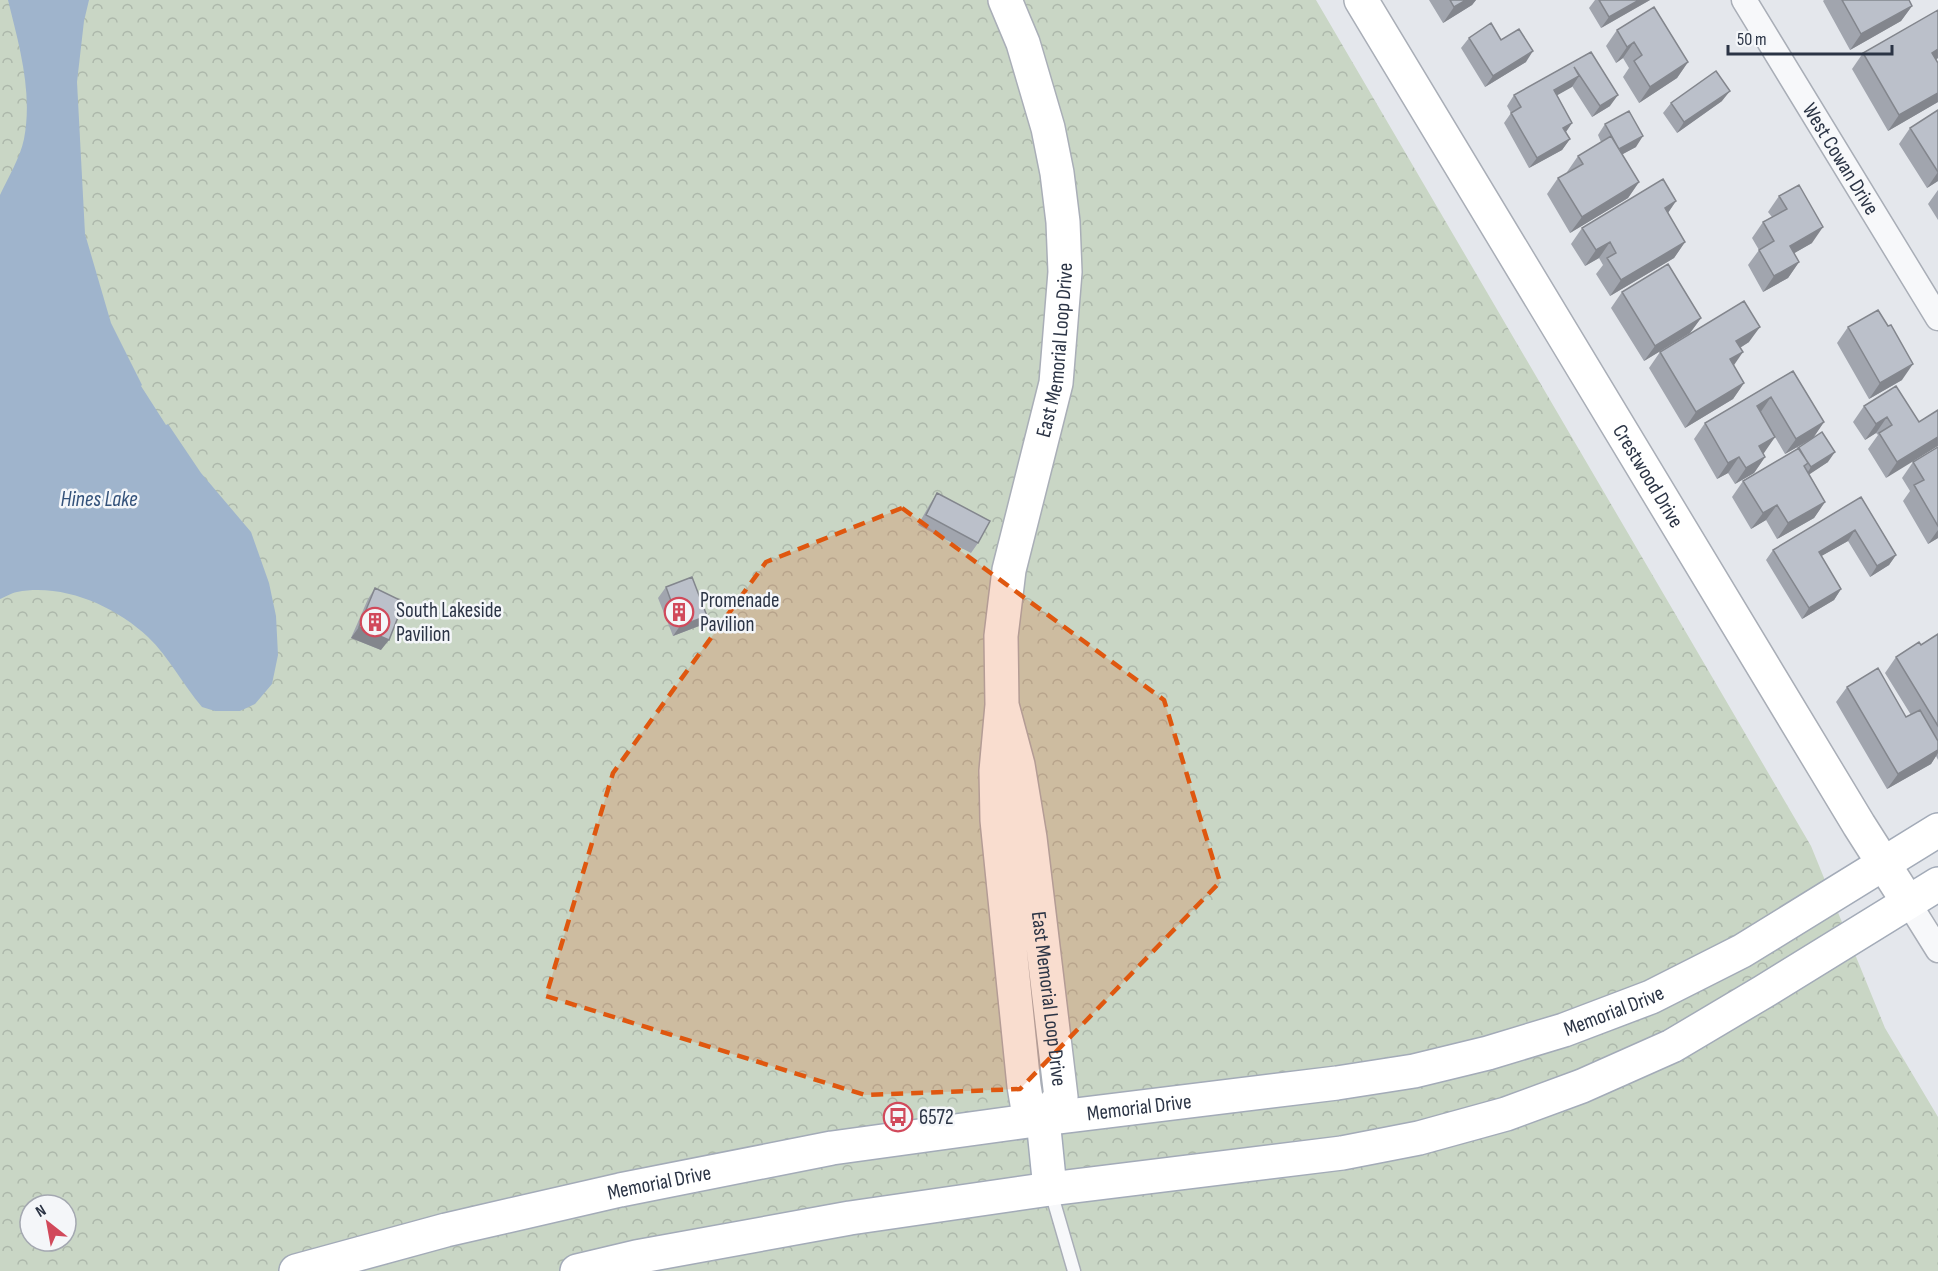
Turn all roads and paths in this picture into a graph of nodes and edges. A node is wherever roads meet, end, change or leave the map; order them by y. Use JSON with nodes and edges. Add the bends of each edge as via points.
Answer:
{"nodes":[{"id":1,"x":1005,"y":0,"type":"edge"},
{"id":2,"x":1361,"y":0,"type":"edge"},
{"id":3,"x":1744,"y":0,"type":"edge"},
{"id":4,"x":1938,"y":318,"type":"edge"},
{"id":5,"x":1938,"y":830,"type":"edge"},
{"id":6,"x":1884,"y":864,"type":"junction"},
{"id":7,"x":1938,"y":884,"type":"edge"},
{"id":8,"x":1908,"y":902,"type":"junction"},
{"id":9,"x":1938,"y":950,"type":"edge"},
{"id":10,"x":1043,"y":1119,"type":"junction"},
{"id":11,"x":1050,"y":1189,"type":"junction"},
{"id":12,"x":296,"y":1271,"type":"edge"},
{"id":13,"x":577,"y":1271,"type":"edge"},
{"id":14,"x":1074,"y":1271,"type":"edge"}],
"edges":[{"from":1,"to":10,"type":"main road","name":"East Memorial Loop Drive","via":[[1023,43],[1048,128],[1062,212],[1065,273],[1056,383],[1010,570],[1001,636],[1002,705],[996,771],[1000,864],[1027,1104]]},
{"from":2,"to":6,"type":"main road","name":"Crestwood Drive"},
{"from":3,"to":4,"type":"street","name":"West Cowan Drive"},
{"from":5,"to":6,"type":"main road","name":"Memorial Drive"},
{"from":6,"to":8,"type":"main road","name":"Crestwood Drive"},
{"from":6,"to":10,"type":"main road","name":"Memorial Drive","via":[[1742,951],[1650,997],[1488,1053],[1414,1071],[1337,1083]]},
{"from":7,"to":8,"type":"main road"},
{"from":8,"to":9,"type":"street","name":"Crestwood Drive"},
{"from":8,"to":11,"type":"main road","via":[[1672,1046],[1506,1114],[1419,1138],[1342,1153]]},
{"from":10,"to":11,"type":"main road"},
{"from":10,"to":12,"type":"main road","name":"Memorial Drive","via":[[832,1148],[633,1187],[446,1230]]},
{"from":11,"to":13,"type":"main road","via":[[850,1218]]},
{"from":11,"to":14,"type":"lane"}]}
